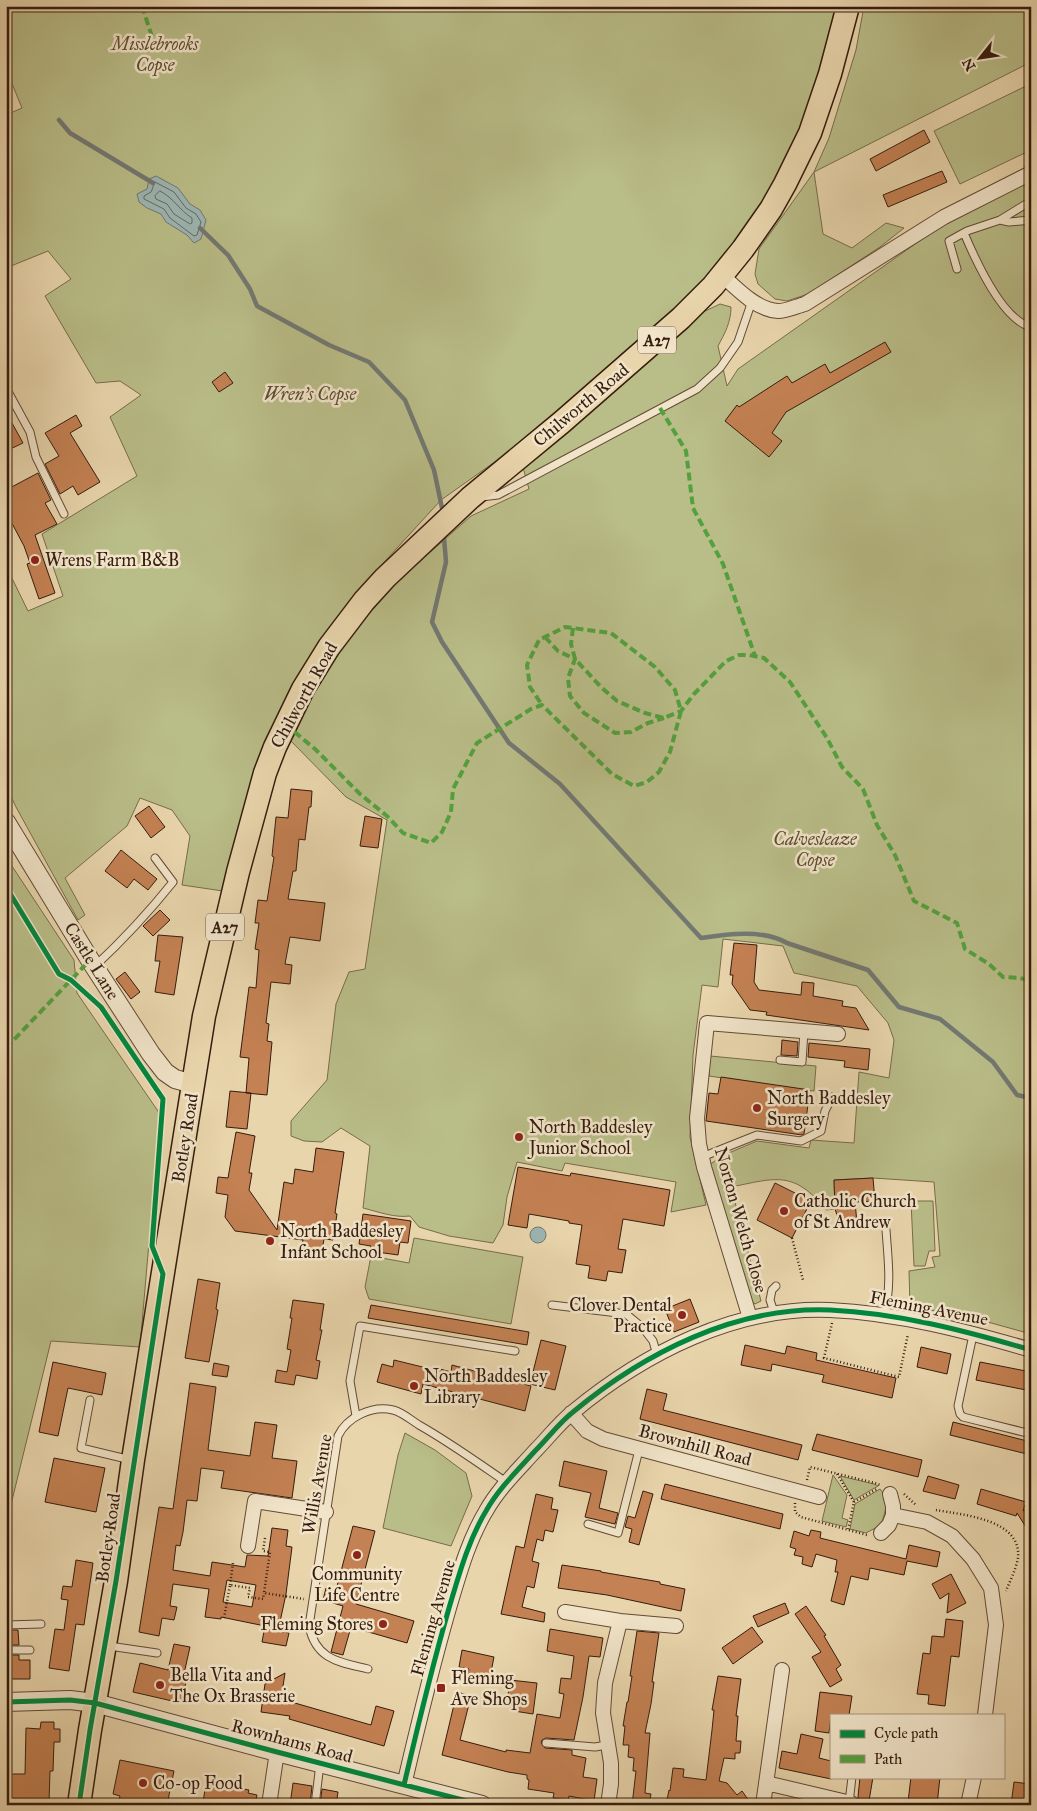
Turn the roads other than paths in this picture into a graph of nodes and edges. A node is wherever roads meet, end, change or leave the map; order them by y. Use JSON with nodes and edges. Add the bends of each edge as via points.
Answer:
{"nodes":[{"id":1,"x":848,"y":6,"type":"edge"},
{"id":2,"x":1031,"y":173,"type":"edge"},
{"id":3,"x":1031,"y":201,"type":"edge"},
{"id":4,"x":1000,"y":220,"type":"junction"},
{"id":5,"x":1031,"y":220,"type":"edge"},
{"id":6,"x":964,"y":233,"type":"junction"},
{"id":7,"x":957,"y":268,"type":"dead end"},
{"id":8,"x":722,"y":275,"type":"junction"},
{"id":9,"x":752,"y":301,"type":"junction"},
{"id":10,"x":1031,"y":327,"type":"edge"},
{"id":11,"x":6,"y":388,"type":"edge"},
{"id":12,"x":470,"y":498,"type":"junction"},
{"id":13,"x":64,"y":514,"type":"dead end"},
{"id":14,"x":265,"y":773,"type":"joint"},
{"id":15,"x":6,"y":822,"type":"edge"},
{"id":16,"x":155,"y":858,"type":"dead end"},
{"id":17,"x":94,"y":967,"type":"junction"},
{"id":18,"x":804,"y":1031,"type":"junction"},
{"id":19,"x":838,"y":1034,"type":"dead end"},
{"id":20,"x":780,"y":1060,"type":"dead end"},
{"id":21,"x":193,"y":1084,"type":"junction"},
{"id":22,"x":832,"y":1096,"type":"dead end"},
{"id":23,"x":702,"y":1157,"type":"junction"},
{"id":24,"x":886,"y":1230,"type":"dead end"},
{"id":25,"x":776,"y":1286,"type":"dead end"},
{"id":26,"x":552,"y":1305,"type":"dead end"},
{"id":27,"x":774,"y":1312,"type":"junction"},
{"id":28,"x":884,"y":1315,"type":"junction"},
{"id":29,"x":750,"y":1318,"type":"junction"},
{"id":30,"x":973,"y":1335,"type":"junction"},
{"id":31,"x":1031,"y":1350,"type":"edge"},
{"id":32,"x":515,"y":1351,"type":"dead end"},
{"id":33,"x":657,"y":1355,"type":"junction"},
{"id":34,"x":90,"y":1400,"type":"dead end"},
{"id":35,"x":571,"y":1413,"type":"junction"},
{"id":36,"x":356,"y":1416,"type":"junction"},
{"id":37,"x":1031,"y":1434,"type":"edge"},
{"id":38,"x":639,"y":1450,"type":"junction"},
{"id":39,"x":134,"y":1460,"type":"junction"},
{"id":40,"x":506,"y":1482,"type":"junction"},
{"id":41,"x":886,"y":1490,"type":"road end"},
{"id":42,"x":819,"y":1497,"type":"dead end"},
{"id":43,"x":326,"y":1512,"type":"junction"},
{"id":44,"x":893,"y":1516,"type":"junction"},
{"id":45,"x":588,"y":1524,"type":"dead end"},
{"id":46,"x":881,"y":1533,"type":"road end"},
{"id":47,"x":248,"y":1546,"type":"dead end"},
{"id":48,"x":565,"y":1612,"type":"dead end"},
{"id":49,"x":620,"y":1620,"type":"junction"},
{"id":50,"x":42,"y":1624,"type":"dead end"},
{"id":51,"x":6,"y":1625,"type":"edge"},
{"id":52,"x":676,"y":1626,"type":"dead end"},
{"id":53,"x":106,"y":1646,"type":"junction"},
{"id":54,"x":6,"y":1650,"type":"edge"},
{"id":55,"x":30,"y":1650,"type":"dead end"},
{"id":56,"x":157,"y":1653,"type":"dead end"},
{"id":57,"x":368,"y":1669,"type":"dead end"},
{"id":58,"x":782,"y":1670,"type":"dead end"},
{"id":59,"x":6,"y":1702,"type":"edge"},
{"id":60,"x":95,"y":1703,"type":"junction"},
{"id":61,"x":984,"y":1714,"type":"edge"},
{"id":62,"x":546,"y":1743,"type":"dead end"},
{"id":63,"x":607,"y":1745,"type":"junction"},
{"id":64,"x":277,"y":1752,"type":"junction"},
{"id":65,"x":320,"y":1763,"type":"junction"},
{"id":66,"x":852,"y":1778,"type":"edge"},
{"id":67,"x":974,"y":1778,"type":"edge"},
{"id":68,"x":766,"y":1783,"type":"junction"},
{"id":69,"x":404,"y":1785,"type":"junction"},
{"id":70,"x":850,"y":1803,"type":"joint"},
{"id":71,"x":473,"y":1804,"type":"edge"},
{"id":72,"x":79,"y":1805,"type":"edge"},
{"id":73,"x":269,"y":1805,"type":"edge"},
{"id":74,"x":315,"y":1805,"type":"edge"},
{"id":75,"x":608,"y":1805,"type":"edge"},
{"id":76,"x":763,"y":1805,"type":"edge"},
{"id":77,"x":968,"y":1805,"type":"edge"}],
"edges":[{"from":1,"to":8,"type":"main road","name":"Chilworth Road","number":"A27","via":[[810,133],[771,209]]},
{"from":2,"to":9,"type":"street","via":[[944,217],[805,304],[780,311],[768,310]]},
{"from":3,"to":4,"type":"lane"},
{"from":4,"to":5,"type":"lane"},
{"from":4,"to":6,"type":"lane"},
{"from":6,"to":7,"type":"lane","via":[[949,241]]},
{"from":6,"to":10,"type":"lane","via":[[986,281],[1016,320]]},
{"from":8,"to":9,"type":"street"},
{"from":8,"to":12,"type":"main road","name":"Chilworth Road","number":"A27","via":[[657,340]]},
{"from":9,"to":12,"type":"lane","via":[[738,342],[720,368],[697,389],[498,495]]},
{"from":11,"to":13,"type":"lane","via":[[30,432],[36,457]]},
{"from":12,"to":14,"type":"main road","name":"Chilworth Road","number":"A27","via":[[385,578],[344,626],[303,689]]},
{"from":14,"to":21,"type":"main road","name":"Botley Road","number":"A27","via":[[210,992]]},
{"from":15,"to":17,"type":"street","name":"Castle Lane"},
{"from":16,"to":17,"type":"lane","via":[[173,882],[117,946]]},
{"from":17,"to":21,"type":"street","name":"Castle Lane","via":[[165,1072],[175,1080]]},
{"from":18,"to":19,"type":"street","name":"Norton Welch Close"},
{"from":18,"to":20,"type":"lane","via":[[802,1062]]},
{"from":18,"to":23,"type":"street","name":"Norton Welch Close","via":[[708,1023],[697,1118]]},
{"from":21,"to":39,"type":"main road","name":"Botley Road","number":"A27"},
{"from":22,"to":23,"type":"lane","via":[[821,1131],[808,1138],[801,1141],[757,1135]]},
{"from":23,"to":29,"type":"street","name":"Norton Welch Close"},
{"from":24,"to":28,"type":"lane","via":[[890,1276]]},
{"from":25,"to":27,"type":"lane","via":[[770,1300]]},
{"from":26,"to":33,"type":"lane","via":[[626,1314],[653,1341]]},
{"from":27,"to":28,"type":"street","name":"Fleming Avenue","via":[[835,1310]]},
{"from":27,"to":29,"type":"street","name":"Fleming Avenue"},
{"from":28,"to":30,"type":"street","name":"Fleming Avenue"},
{"from":29,"to":33,"type":"street","name":"Fleming Avenue","via":[[712,1330]]},
{"from":30,"to":31,"type":"street","name":"Fleming Avenue"},
{"from":30,"to":37,"type":"lane","via":[[958,1406],[960,1414]]},
{"from":32,"to":36,"type":"lane","via":[[360,1326],[350,1381]]},
{"from":33,"to":35,"type":"street","name":"Fleming Avenue","via":[[609,1384]]},
{"from":34,"to":39,"type":"lane","via":[[81,1448]]},
{"from":35,"to":38,"type":"street","name":"Brownhill Road","via":[[587,1431]]},
{"from":35,"to":40,"type":"street","name":"Fleming Avenue"},
{"from":36,"to":40,"type":"lane","name":"Willis Avenue","via":[[378,1408],[395,1410]]},
{"from":36,"to":43,"type":"lane","name":"Willis Avenue","via":[[338,1436]]},
{"from":38,"to":42,"type":"street","name":"Brownhill Road"},
{"from":38,"to":45,"type":"lane","via":[[618,1533]]},
{"from":39,"to":53,"type":"main road","name":"Botley Road","number":"A27"},
{"from":40,"to":69,"type":"street","name":"Fleming Avenue","via":[[486,1511],[465,1556],[431,1669]]},
{"from":41,"to":44,"type":"street","via":[[893,1506]]},
{"from":43,"to":47,"type":"street","via":[[255,1501]]},
{"from":43,"to":57,"type":"lane","name":"Willis Avenue","via":[[309,1626],[312,1638],[325,1655]]},
{"from":44,"to":46,"type":"street"},
{"from":44,"to":61,"type":"street","via":[[927,1522],[952,1536],[973,1559],[991,1588],[996,1625]]},
{"from":48,"to":49,"type":"street"},
{"from":49,"to":52,"type":"street"},
{"from":49,"to":63,"type":"street","via":[[605,1684],[603,1713]]},
{"from":50,"to":51,"type":"lane"},
{"from":53,"to":56,"type":"lane"},
{"from":53,"to":60,"type":"main road","name":"Botley Road","number":"A27"},
{"from":54,"to":55,"type":"lane"},
{"from":58,"to":68,"type":"street"},
{"from":59,"to":60,"type":"street","name":"Rownhams Road","via":[[65,1700]]},
{"from":60,"to":64,"type":"street","name":"Rownhams Road"},
{"from":60,"to":72,"type":"main road","name":"Botley Road","number":"A27"},
{"from":62,"to":63,"type":"lane"},
{"from":63,"to":75,"type":"street","via":[[611,1763]]},
{"from":64,"to":65,"type":"street","name":"Rownhams Road"},
{"from":64,"to":73,"type":"street"},
{"from":65,"to":69,"type":"street","name":"Rownhams Road"},
{"from":65,"to":74,"type":"lane"},
{"from":66,"to":70,"type":"lane"},
{"from":67,"to":77,"type":"street"},
{"from":68,"to":70,"type":"street"},
{"from":68,"to":76,"type":"street"},
{"from":69,"to":71,"type":"street","name":"Rownhams Road"}]}
